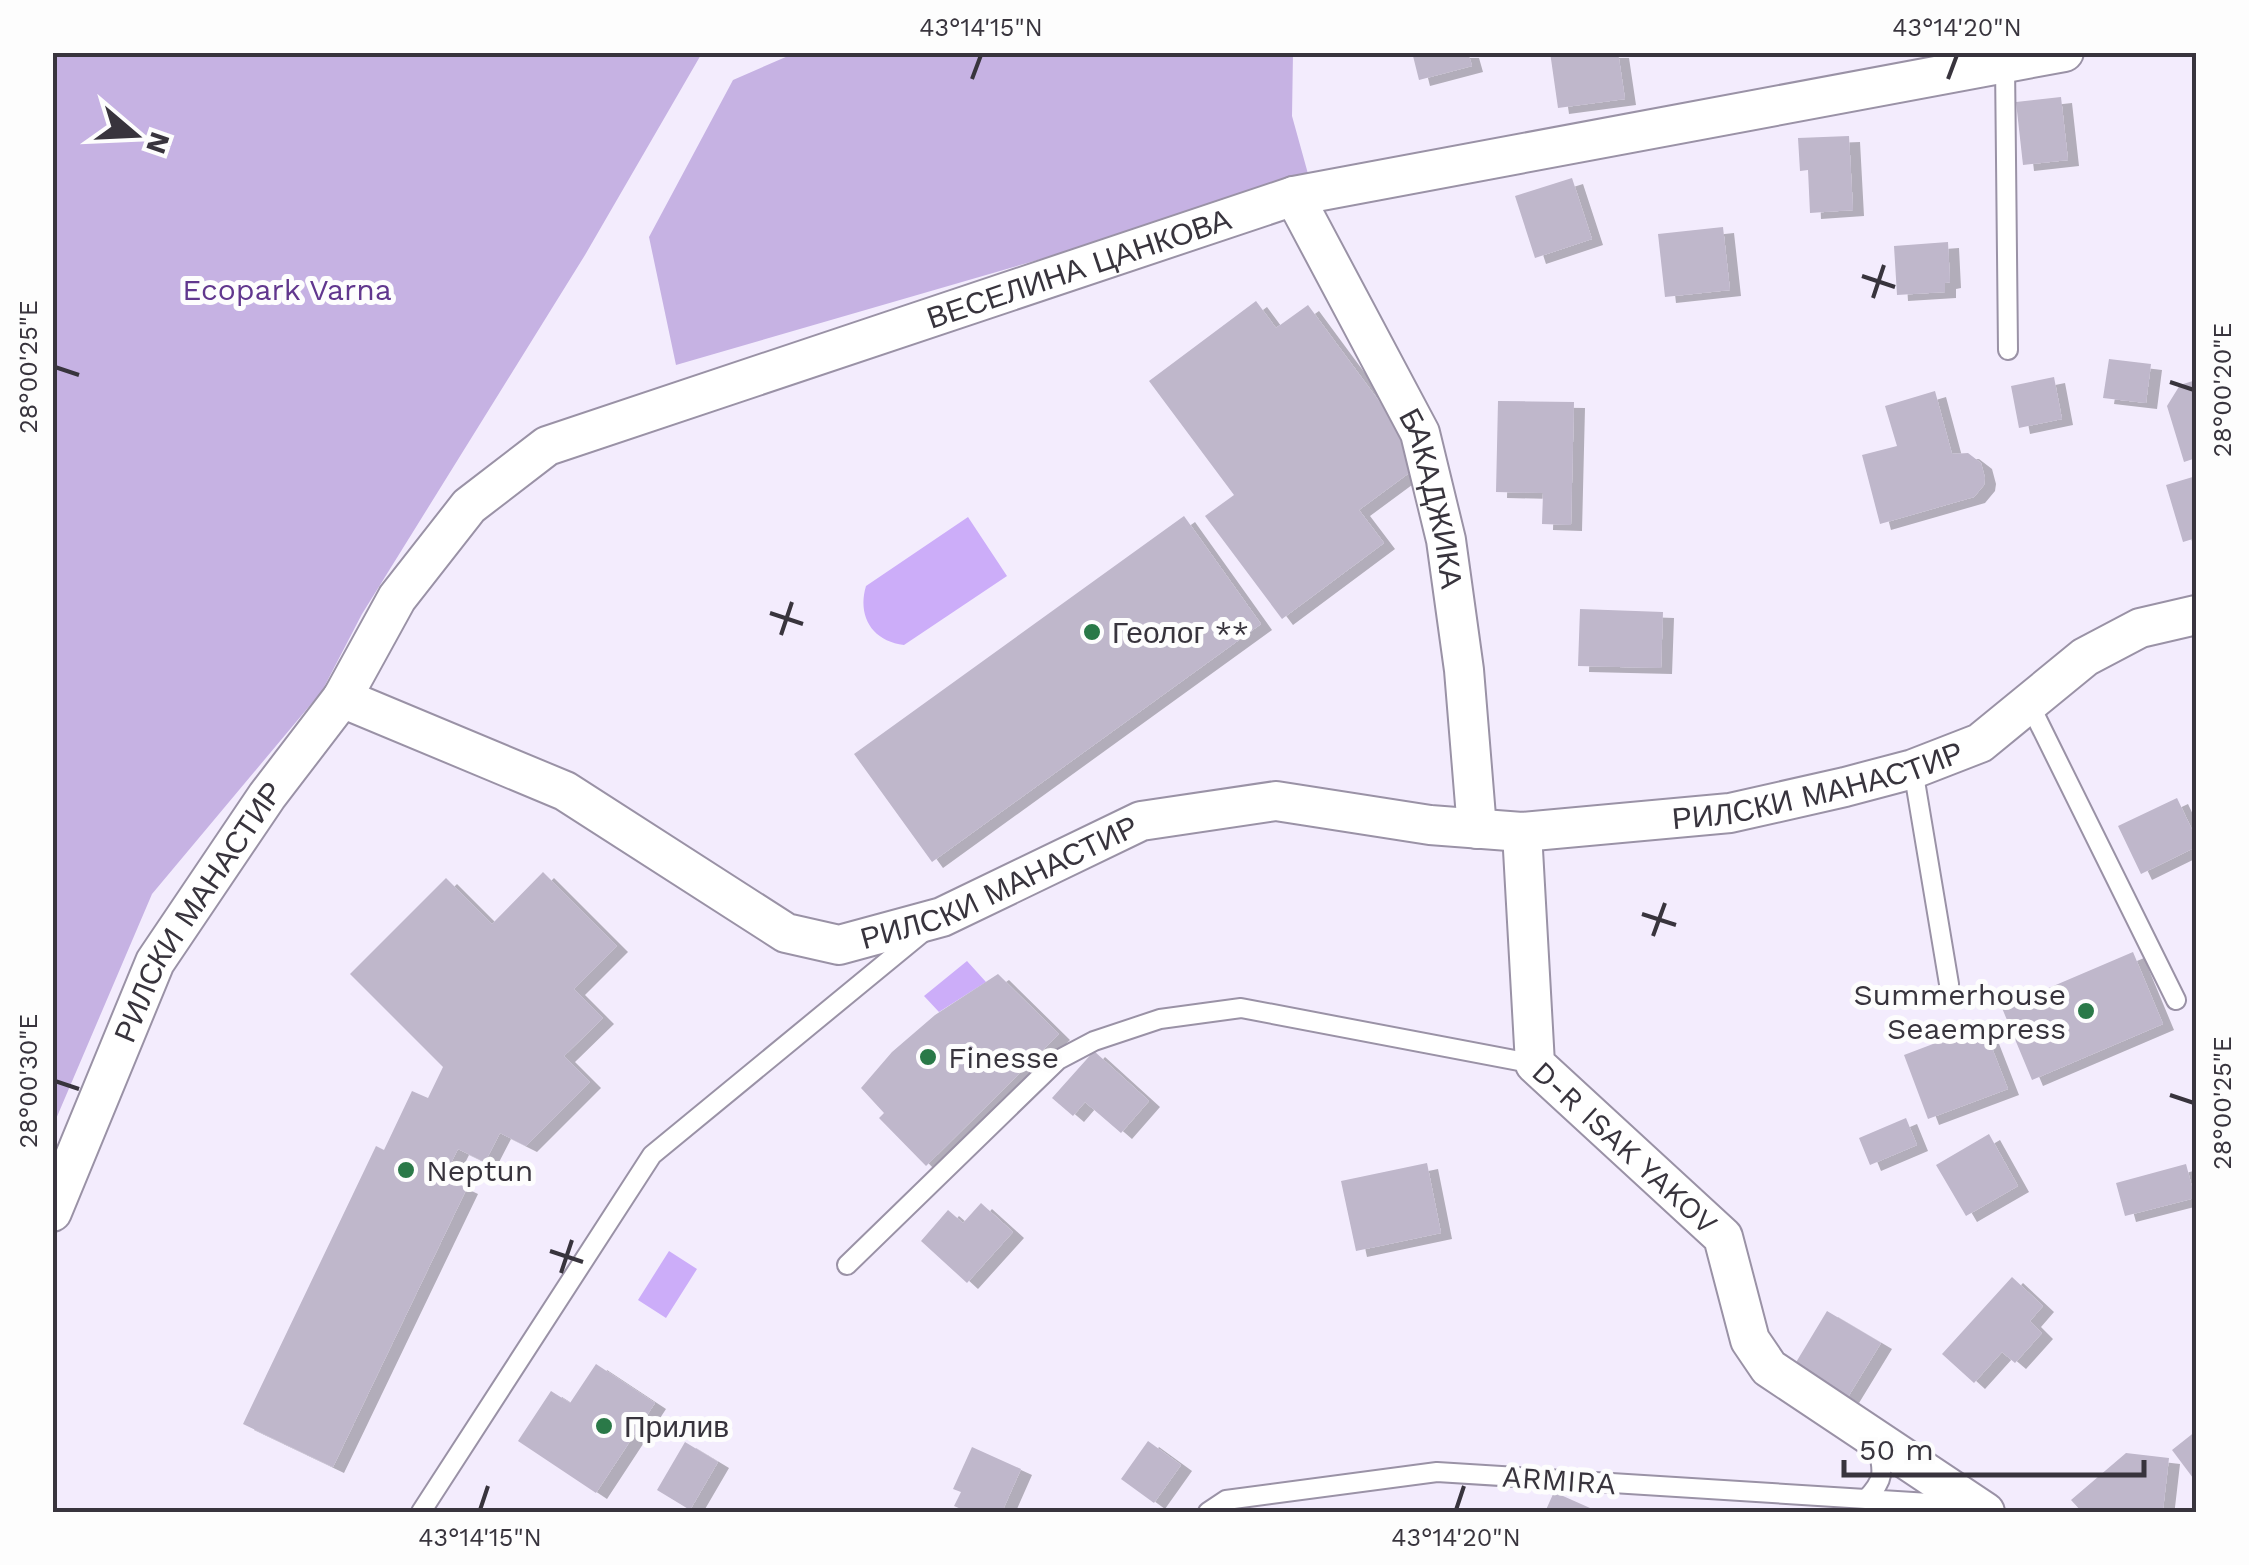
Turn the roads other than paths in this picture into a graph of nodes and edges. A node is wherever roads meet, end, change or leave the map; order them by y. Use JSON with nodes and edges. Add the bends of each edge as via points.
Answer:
{"nodes":[{"id":1,"x":2036,"y":57,"type":"edge"},
{"id":2,"x":1934,"y":64,"type":"edge"},
{"id":3,"x":1294,"y":196,"type":"junction"},
{"id":4,"x":2008,"y":350,"type":"dead end"},
{"id":5,"x":2196,"y":615,"type":"edge"},
{"id":6,"x":342,"y":698,"type":"junction"},
{"id":7,"x":2030,"y":703,"type":"junction"},
{"id":8,"x":1913,"y":769,"type":"junction"},
{"id":9,"x":1476,"y":829,"type":"junction"},
{"id":10,"x":1522,"y":832,"type":"junction"},
{"id":11,"x":942,"y":916,"type":"junction"},
{"id":12,"x":1949,"y":984,"type":"dead end"},
{"id":13,"x":2176,"y":1000,"type":"dead end"},
{"id":14,"x":1535,"y":1064,"type":"junction"},
{"id":15,"x":52,"y":1212,"type":"edge"},
{"id":16,"x":846,"y":1264,"type":"dead end"},
{"id":17,"x":1877,"y":1443,"type":"junction"},
{"id":18,"x":1866,"y":1499,"type":"junction"},
{"id":19,"x":1980,"y":1509,"type":"edge"},
{"id":20,"x":421,"y":1512,"type":"edge"},
{"id":21,"x":1208,"y":1512,"type":"edge"}],
"edges":[{"from":1,"to":2,"type":"street","name":"ВЕСЕЛИНА ЦАНКОВА"},
{"from":1,"to":4,"type":"lane"},
{"from":2,"to":3,"type":"street","name":"ВЕСЕЛИНА ЦАНКОВА"},
{"from":3,"to":6,"type":"street","name":"ВЕСЕЛИНА ЦАНКОВА","via":[[547,446],[469,506],[397,598]]},
{"from":3,"to":9,"type":"street","name":"БАКАДЖИКА","via":[[1420,432],[1446,540]]},
{"from":5,"to":7,"type":"street","name":"РИЛСКИ МАНАСТИР","via":[[2140,628],[2085,657]]},
{"from":6,"to":11,"type":"street","name":"РИЛСКИ МАНАСТИР","via":[[566,791],[786,934],[838,945]]},
{"from":6,"to":15,"type":"street","name":"РИЛСКИ МАНАСТИР","via":[[154,962]]},
{"from":7,"to":8,"type":"street","name":"РИЛСКИ МАНАСТИР","via":[[1980,743]]},
{"from":7,"to":13,"type":"lane"},
{"from":8,"to":10,"type":"street","name":"РИЛСКИ МАНАСТИР","via":[[1730,814]]},
{"from":8,"to":12,"type":"lane"},
{"from":9,"to":10,"type":"street","name":"РИЛСКИ МАНАСТИР"},
{"from":9,"to":11,"type":"street","name":"РИЛСКИ МАНАСТИР","via":[[1276,800],[1141,821]]},
{"from":10,"to":14,"type":"street","name":"D-R ISAK YAKOV"},
{"from":11,"to":20,"type":"lane","via":[[652,1155]]},
{"from":14,"to":16,"type":"lane","via":[[1240,1008],[1160,1019],[1094,1040],[1058,1060]]},
{"from":14,"to":17,"type":"street","name":"D-R ISAK YAKOV","via":[[1723,1237],[1750,1340],[1770,1368]]},
{"from":17,"to":18,"type":"lane","via":[[1883,1468],[1879,1486]]},
{"from":17,"to":19,"type":"street","name":"D-R ISAK YAKOV"},
{"from":18,"to":19,"type":"lane","name":"ARMIRA"},
{"from":18,"to":21,"type":"lane","name":"ARMIRA","via":[[1437,1472],[1226,1500]]}]}
